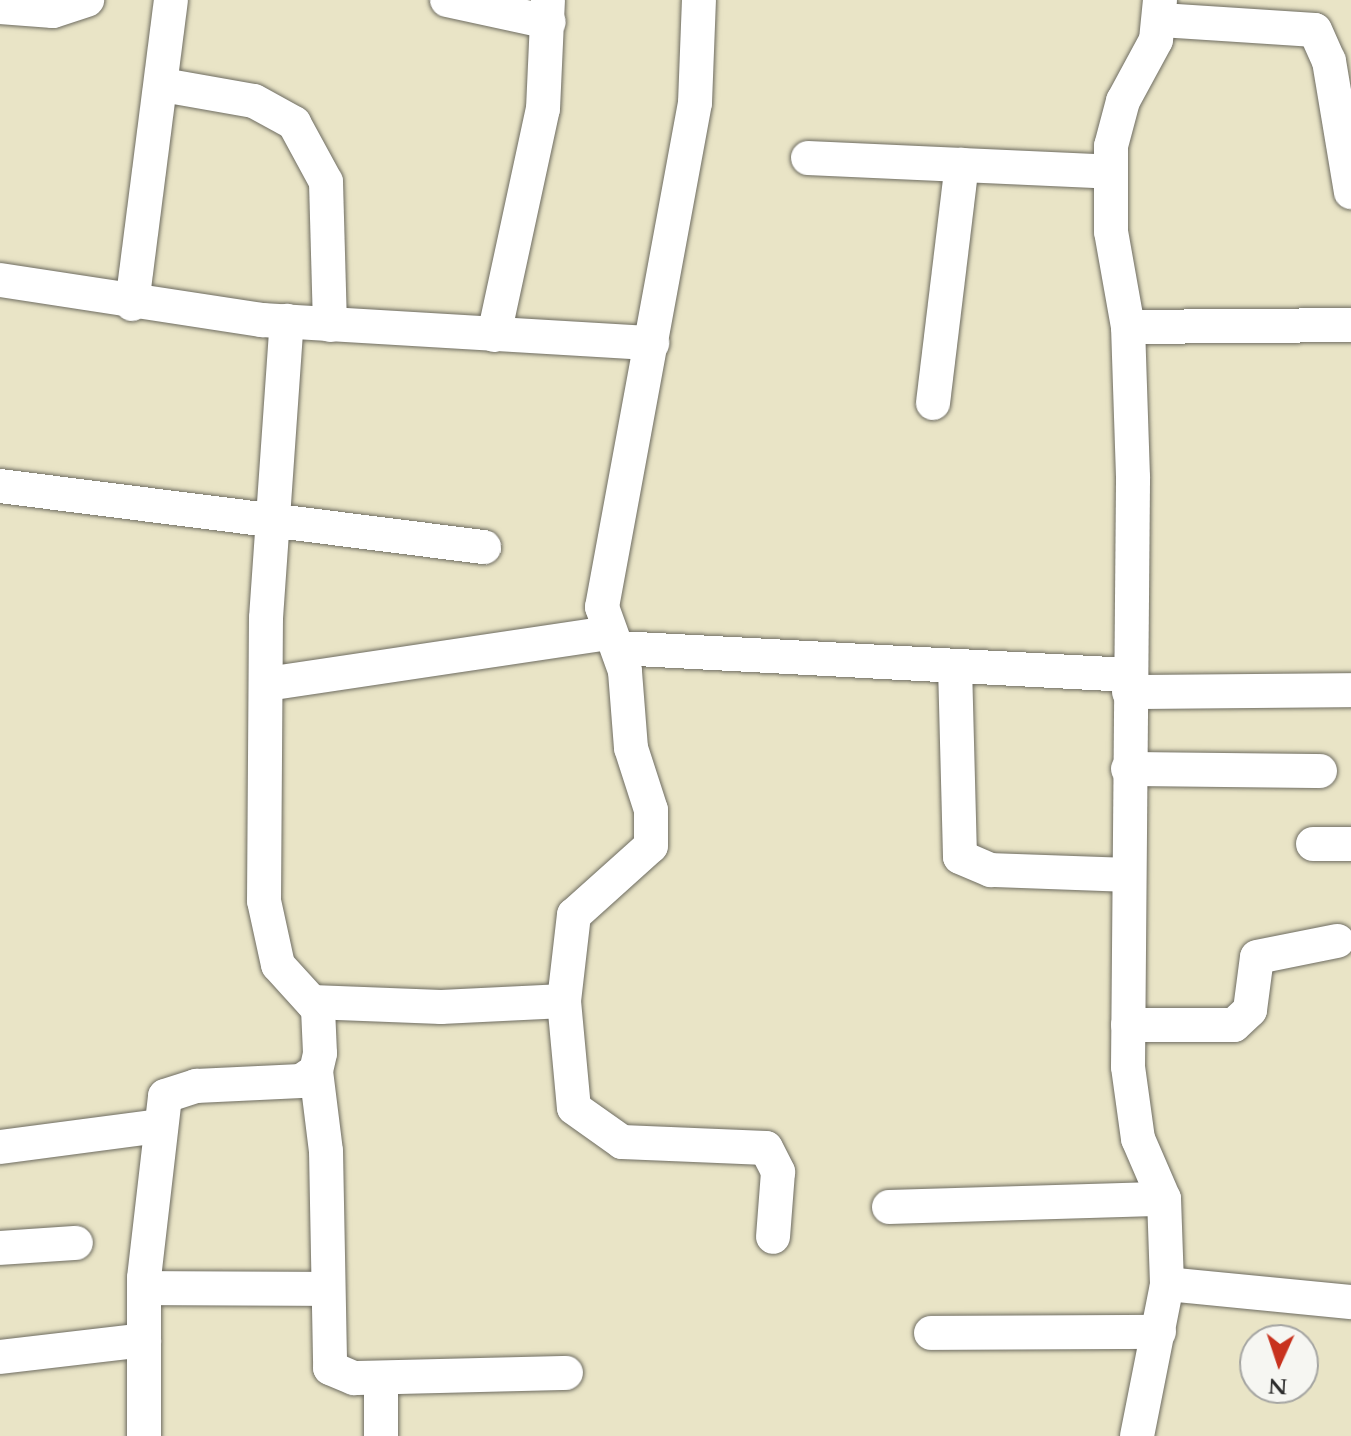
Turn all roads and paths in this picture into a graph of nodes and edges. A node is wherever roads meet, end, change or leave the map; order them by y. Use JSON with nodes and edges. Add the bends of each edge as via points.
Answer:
{"nodes":[{"id":1,"x":87,"y":0,"type":"edge"},
{"id":2,"x":171,"y":0,"type":"edge"},
{"id":3,"x":447,"y":0,"type":"edge"},
{"id":4,"x":699,"y":0,"type":"edge"},
{"id":5,"x":0,"y":7,"type":"edge"},
{"id":6,"x":1161,"y":10,"type":"edge"},
{"id":7,"x":548,"y":11,"type":"edge"},
{"id":8,"x":163,"y":85,"type":"junction"},
{"id":9,"x":1346,"y":138,"type":"edge"},
{"id":10,"x":808,"y":158,"type":"dead end"},
{"id":11,"x":962,"y":165,"type":"junction"},
{"id":12,"x":1111,"y":172,"type":"junction"},
{"id":13,"x":1351,"y":192,"type":"edge"},
{"id":14,"x":0,"y":280,"type":"edge"},
{"id":15,"x":132,"y":304,"type":"junction"},
{"id":16,"x":287,"y":321,"type":"junction"},
{"id":17,"x":330,"y":325,"type":"junction"},
{"id":18,"x":1351,"y":325,"type":"edge"},
{"id":19,"x":1128,"y":327,"type":"junction"},
{"id":20,"x":494,"y":335,"type":"junction"},
{"id":21,"x":652,"y":343,"type":"junction"},
{"id":22,"x":933,"y":403,"type":"dead end"},
{"id":23,"x":0,"y":486,"type":"edge"},
{"id":24,"x":272,"y":516,"type":"junction"},
{"id":25,"x":484,"y":547,"type":"dead end"},
{"id":26,"x":614,"y":640,"type":"junction"},
{"id":27,"x":955,"y":666,"type":"junction"},
{"id":28,"x":1129,"y":683,"type":"junction"},
{"id":29,"x":267,"y":684,"type":"junction"},
{"id":30,"x":1351,"y":690,"type":"edge"},
{"id":31,"x":1128,"y":769,"type":"junction"},
{"id":32,"x":1320,"y":771,"type":"dead end"},
{"id":33,"x":1313,"y":844,"type":"dead end"},
{"id":34,"x":1351,"y":844,"type":"edge"},
{"id":35,"x":1127,"y":875,"type":"junction"},
{"id":36,"x":1337,"y":941,"type":"dead end"},
{"id":37,"x":564,"y":1001,"type":"junction"},
{"id":38,"x":312,"y":1002,"type":"junction"},
{"id":39,"x":1128,"y":1025,"type":"junction"},
{"id":40,"x":316,"y":1071,"type":"junction"},
{"id":41,"x":160,"y":1126,"type":"junction"},
{"id":42,"x":0,"y":1147,"type":"edge"},
{"id":43,"x":1164,"y":1199,"type":"junction"},
{"id":44,"x":889,"y":1207,"type":"dead end"},
{"id":45,"x":773,"y":1237,"type":"dead end"},
{"id":46,"x":76,"y":1243,"type":"dead end"},
{"id":47,"x":0,"y":1248,"type":"edge"},
{"id":48,"x":1167,"y":1284,"type":"junction"},
{"id":49,"x":144,"y":1288,"type":"junction"},
{"id":50,"x":326,"y":1289,"type":"junction"},
{"id":51,"x":1351,"y":1302,"type":"edge"},
{"id":52,"x":1159,"y":1332,"type":"junction"},
{"id":53,"x":931,"y":1333,"type":"dead end"},
{"id":54,"x":144,"y":1340,"type":"junction"},
{"id":55,"x":0,"y":1357,"type":"edge"},
{"id":56,"x":566,"y":1373,"type":"dead end"},
{"id":57,"x":381,"y":1378,"type":"junction"},
{"id":58,"x":144,"y":1436,"type":"edge"},
{"id":59,"x":381,"y":1436,"type":"edge"},
{"id":60,"x":1137,"y":1436,"type":"edge"}],
"edges":[{"from":1,"to":5,"type":"street","via":[[53,11]]},
{"from":2,"to":8,"type":"street"},
{"from":3,"to":7,"type":"street"},
{"from":4,"to":21,"type":"street","via":[[695,103]]},
{"from":6,"to":9,"type":"street","via":[[1315,30],[1329,61]]},
{"from":6,"to":12,"type":"street","via":[[1120,110]]},
{"from":7,"to":20,"type":"street","via":[[535,158],[506,256]]},
{"from":8,"to":15,"type":"street"},
{"from":8,"to":17,"type":"street","via":[[254,101],[294,123],[318,161],[328,192]]},
{"from":9,"to":13,"type":"street"},
{"from":10,"to":11,"type":"street"},
{"from":11,"to":12,"type":"street"},
{"from":11,"to":22,"type":"street"},
{"from":12,"to":19,"type":"street","via":[[1111,232]]},
{"from":14,"to":15,"type":"street"},
{"from":15,"to":16,"type":"street"},
{"from":16,"to":17,"type":"street"},
{"from":16,"to":24,"type":"street"},
{"from":17,"to":20,"type":"street"},
{"from":18,"to":19,"type":"street"},
{"from":19,"to":28,"type":"street"},
{"from":20,"to":21,"type":"street"},
{"from":21,"to":26,"type":"street","via":[[602,607]]},
{"from":23,"to":24,"type":"street"},
{"from":24,"to":25,"type":"street"},
{"from":24,"to":29,"type":"street"},
{"from":26,"to":27,"type":"street"},
{"from":26,"to":29,"type":"street"},
{"from":26,"to":37,"type":"street","via":[[631,748],[651,810],[651,846],[574,915]]},
{"from":27,"to":28,"type":"street"},
{"from":27,"to":35,"type":"street","via":[[960,857],[991,870]]},
{"from":28,"to":30,"type":"street"},
{"from":28,"to":31,"type":"street"},
{"from":29,"to":38,"type":"street","via":[[270,947]]},
{"from":31,"to":32,"type":"street"},
{"from":31,"to":35,"type":"street"},
{"from":33,"to":34,"type":"street"},
{"from":35,"to":39,"type":"street"},
{"from":36,"to":39,"type":"street","via":[[1257,957],[1250,1010],[1234,1025]]},
{"from":37,"to":38,"type":"street","via":[[441,1007]]},
{"from":37,"to":45,"type":"street","via":[[574,1108],[622,1142],[766,1148],[778,1172]]},
{"from":38,"to":40,"type":"street","via":[[322,1029]]},
{"from":39,"to":43,"type":"street","via":[[1133,1118]]},
{"from":40,"to":41,"type":"street","via":[[280,1084],[177,1088],[165,1096]]},
{"from":40,"to":50,"type":"street","via":[[326,1151]]},
{"from":41,"to":42,"type":"street"},
{"from":41,"to":49,"type":"street"},
{"from":43,"to":44,"type":"street"},
{"from":43,"to":48,"type":"street"},
{"from":46,"to":47,"type":"street"},
{"from":48,"to":51,"type":"street"},
{"from":48,"to":52,"type":"street"},
{"from":49,"to":50,"type":"street"},
{"from":49,"to":54,"type":"street"},
{"from":50,"to":57,"type":"street","via":[[330,1368]]},
{"from":52,"to":53,"type":"street"},
{"from":52,"to":60,"type":"street"},
{"from":54,"to":55,"type":"street"},
{"from":54,"to":58,"type":"street"},
{"from":56,"to":57,"type":"street"},
{"from":57,"to":59,"type":"street"}]}
